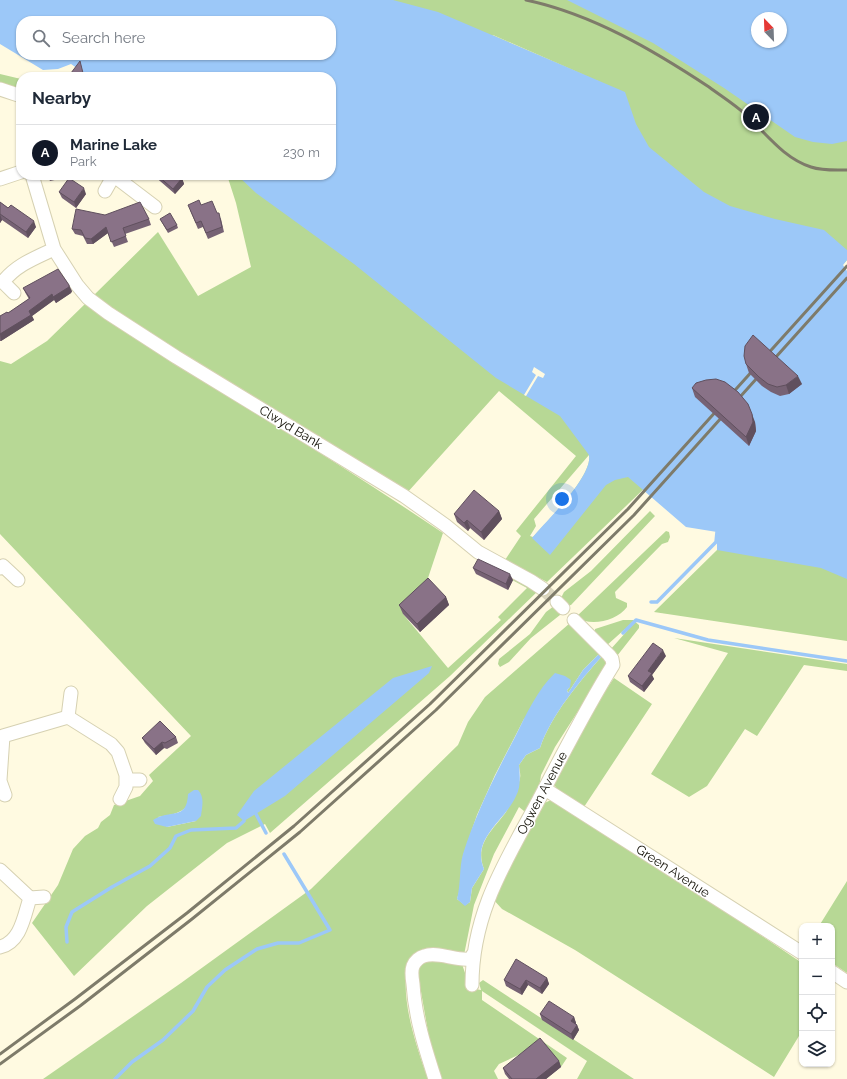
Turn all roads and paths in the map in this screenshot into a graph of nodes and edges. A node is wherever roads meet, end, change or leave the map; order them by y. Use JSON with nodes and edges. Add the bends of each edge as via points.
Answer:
{"nodes":[{"id":1,"x":0,"y":88,"type":"edge"},
{"id":2,"x":16,"y":94,"type":"edge"},
{"id":3,"x":16,"y":174,"type":"edge"},
{"id":4,"x":0,"y":179,"type":"edge"},
{"id":5,"x":33,"y":180,"type":"edge"},
{"id":6,"x":111,"y":180,"type":"edge"},
{"id":7,"x":120,"y":180,"type":"edge"},
{"id":8,"x":105,"y":191,"type":"dead end"},
{"id":9,"x":155,"y":207,"type":"dead end"},
{"id":10,"x":54,"y":250,"type":"junction"},
{"id":11,"x":1,"y":284,"type":"edge"},
{"id":12,"x":14,"y":293,"type":"dead end"},
{"id":13,"x":6,"y":564,"type":"edge"},
{"id":14,"x":18,"y":580,"type":"dead end"},
{"id":15,"x":543,"y":589,"type":"tunnel mouth"},
{"id":16,"x":574,"y":620,"type":"dead end"},
{"id":17,"x":71,"y":693,"type":"dead end"},
{"id":18,"x":68,"y":717,"type":"junction"},
{"id":19,"x":1,"y":735,"type":"edge"},
{"id":20,"x":0,"y":780,"type":"edge"},
{"id":21,"x":126,"y":780,"type":"junction"},
{"id":22,"x":140,"y":780,"type":"dead end"},
{"id":23,"x":545,"y":789,"type":"junction"},
{"id":24,"x":5,"y":795,"type":"dead end"},
{"id":25,"x":120,"y":799,"type":"dead end"},
{"id":26,"x":0,"y":870,"type":"edge"},
{"id":27,"x":44,"y":897,"type":"dead end"},
{"id":28,"x":30,"y":898,"type":"junction"},
{"id":29,"x":0,"y":947,"type":"edge"},
{"id":30,"x":799,"y":951,"type":"edge"},
{"id":31,"x":474,"y":953,"type":"junction"},
{"id":32,"x":835,"y":974,"type":"edge"},
{"id":33,"x":847,"y":982,"type":"edge"},
{"id":34,"x":472,"y":985,"type":"dead end"},
{"id":35,"x":435,"y":1079,"type":"edge"}],
"edges":[{"from":1,"to":2,"type":"street"},
{"from":3,"to":4,"type":"street"},
{"from":5,"to":10,"type":"street","name":"Clwyd Bank"},
{"from":6,"to":8,"type":"street"},
{"from":7,"to":9,"type":"street"},
{"from":10,"to":11,"type":"street","via":[[21,265]]},
{"from":10,"to":15,"type":"street","name":"Clwyd Bank","via":[[76,285],[108,313],[404,496],[478,552]]},
{"from":11,"to":12,"type":"street"},
{"from":13,"to":14,"type":"street"},
{"from":16,"to":23,"type":"street","name":"Ogwen Avenue","via":[[609,655],[613,665],[587,706]]},
{"from":17,"to":18,"type":"street"},
{"from":18,"to":19,"type":"street"},
{"from":18,"to":21,"type":"street","via":[[111,744],[118,752]]},
{"from":19,"to":20,"type":"street"},
{"from":20,"to":24,"type":"street"},
{"from":21,"to":22,"type":"street"},
{"from":21,"to":25,"type":"street","via":[[126,787]]},
{"from":23,"to":30,"type":"street","name":"Green Avenue"},
{"from":23,"to":31,"type":"street","name":"Ogwen Avenue","via":[[499,871],[488,897]]},
{"from":26,"to":28,"type":"street"},
{"from":27,"to":28,"type":"street"},
{"from":28,"to":29,"type":"street","via":[[19,932],[14,940]]},
{"from":31,"to":34,"type":"street","name":"Ogwen Avenue"},
{"from":31,"to":35,"type":"street","via":[[470,959],[462,960],[425,955],[413,966],[417,1019]]},
{"from":32,"to":33,"type":"street"}]}
